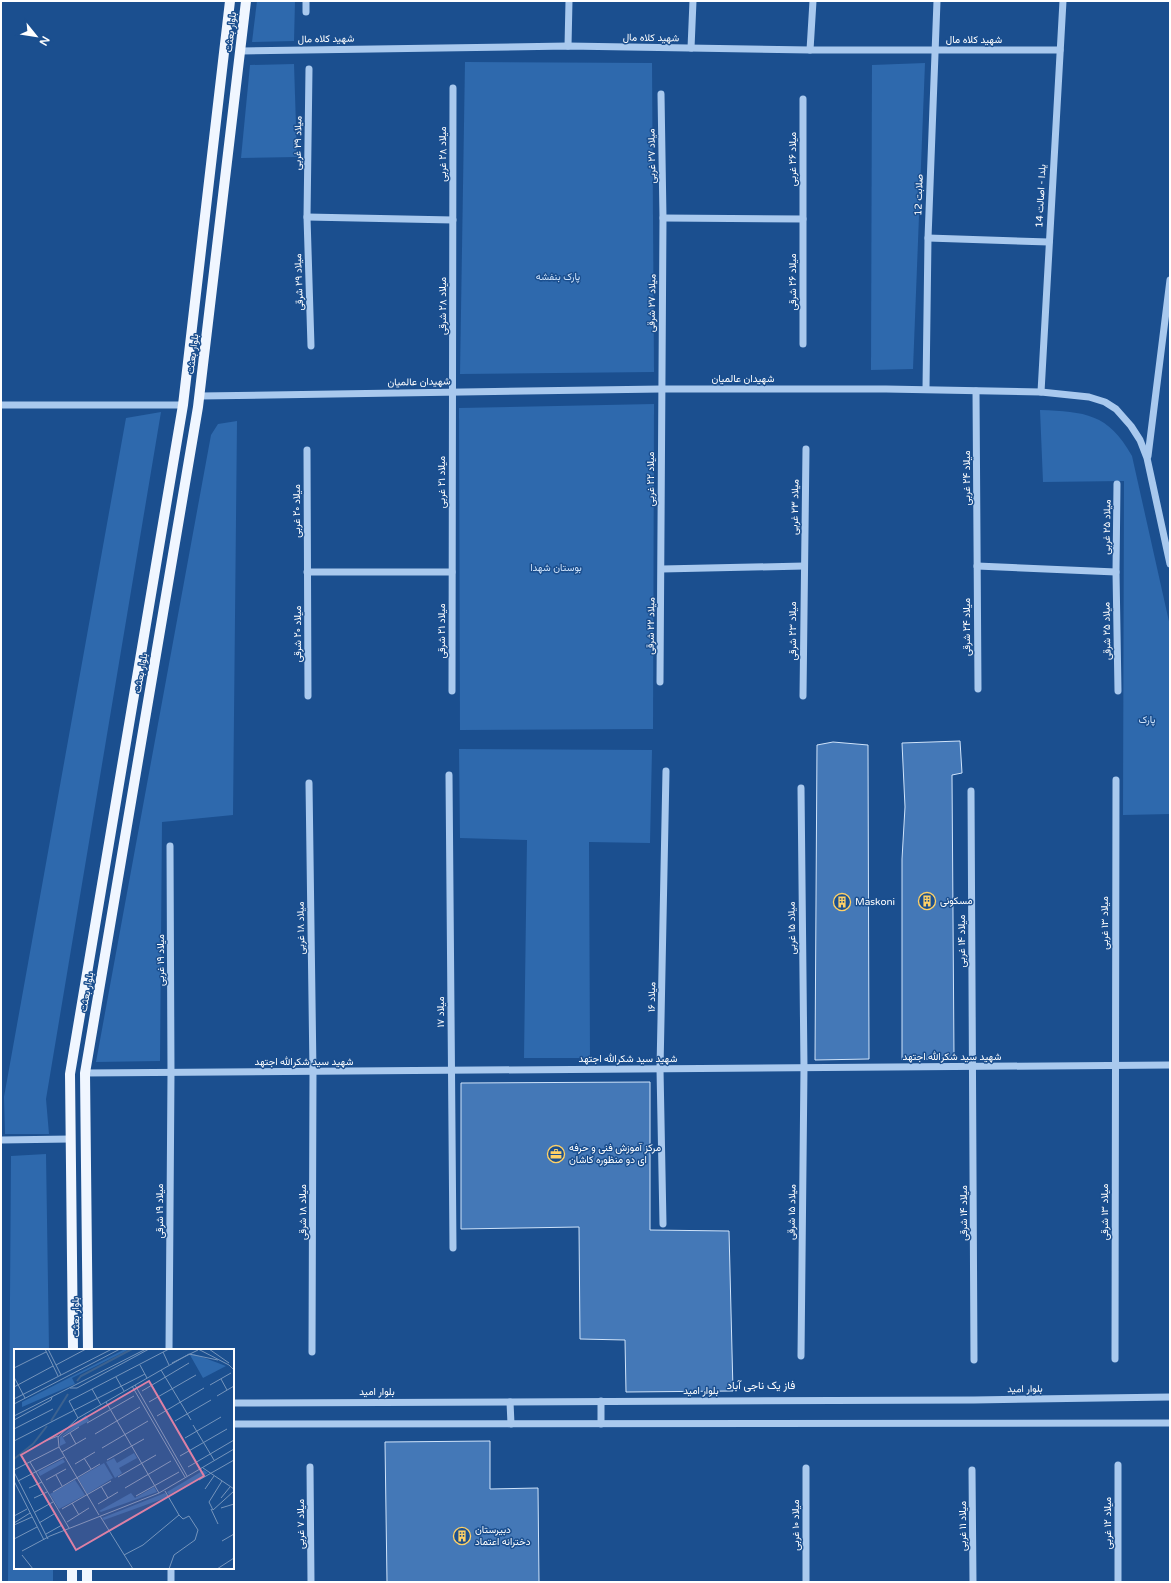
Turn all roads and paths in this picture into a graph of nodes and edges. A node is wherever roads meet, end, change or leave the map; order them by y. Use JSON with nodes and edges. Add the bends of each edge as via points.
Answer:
{"nodes":[{"id":1,"x":230,"y":1,"type":"edge"},
{"id":2,"x":246,"y":1,"type":"edge"},
{"id":3,"x":306,"y":1,"type":"edge"},
{"id":4,"x":569,"y":1,"type":"edge"},
{"id":5,"x":693,"y":1,"type":"edge"},
{"id":6,"x":813,"y":1,"type":"edge"},
{"id":7,"x":937,"y":1,"type":"edge"},
{"id":8,"x":1063,"y":1,"type":"edge"},
{"id":9,"x":306,"y":12,"type":"dead end"},
{"id":10,"x":568,"y":46,"type":"junction"},
{"id":11,"x":691,"y":48,"type":"junction"},
{"id":12,"x":241,"y":50,"type":"junction"},
{"id":13,"x":810,"y":50,"type":"junction"},
{"id":14,"x":934,"y":50,"type":"junction"},
{"id":15,"x":1060,"y":50,"type":"junction"},
{"id":16,"x":309,"y":69,"type":"dead end"},
{"id":17,"x":453,"y":88,"type":"dead end"},
{"id":18,"x":661,"y":94,"type":"dead end"},
{"id":19,"x":803,"y":99,"type":"dead end"},
{"id":20,"x":307,"y":217,"type":"junction"},
{"id":21,"x":663,"y":218,"type":"junction"},
{"id":22,"x":803,"y":219,"type":"junction"},
{"id":23,"x":453,"y":220,"type":"junction"},
{"id":24,"x":928,"y":238,"type":"junction"},
{"id":25,"x":1049,"y":242,"type":"junction"},
{"id":26,"x":1170,"y":280,"type":"edge"},
{"id":27,"x":803,"y":344,"type":"dead end"},
{"id":28,"x":311,"y":346,"type":"dead end"},
{"id":29,"x":661,"y":388,"type":"junction"},
{"id":30,"x":926,"y":389,"type":"junction"},
{"id":31,"x":976,"y":390,"type":"junction"},
{"id":32,"x":452,"y":392,"type":"junction"},
{"id":33,"x":1041,"y":392,"type":"junction"},
{"id":34,"x":200,"y":396,"type":"junction"},
{"id":35,"x":1,"y":405,"type":"edge"},
{"id":36,"x":183,"y":405,"type":"junction"},
{"id":37,"x":806,"y":449,"type":"dead end"},
{"id":38,"x":307,"y":450,"type":"dead end"},
{"id":39,"x":1147,"y":458,"type":"junction"},
{"id":40,"x":1118,"y":484,"type":"dead end"},
{"id":41,"x":1170,"y":564,"type":"edge"},
{"id":42,"x":804,"y":566,"type":"junction"},
{"id":43,"x":977,"y":566,"type":"junction"},
{"id":44,"x":662,"y":570,"type":"junction"},
{"id":45,"x":308,"y":572,"type":"junction"},
{"id":46,"x":452,"y":572,"type":"junction"},
{"id":47,"x":1116,"y":572,"type":"junction"},
{"id":48,"x":660,"y":682,"type":"dead end"},
{"id":49,"x":978,"y":689,"type":"dead end"},
{"id":50,"x":452,"y":691,"type":"dead end"},
{"id":51,"x":1118,"y":691,"type":"dead end"},
{"id":52,"x":308,"y":696,"type":"dead end"},
{"id":53,"x":803,"y":696,"type":"dead end"},
{"id":54,"x":666,"y":771,"type":"dead end"},
{"id":55,"x":449,"y":775,"type":"dead end"},
{"id":56,"x":1116,"y":780,"type":"dead end"},
{"id":57,"x":309,"y":783,"type":"dead end"},
{"id":58,"x":801,"y":788,"type":"dead end"},
{"id":59,"x":971,"y":791,"type":"dead end"},
{"id":60,"x":170,"y":846,"type":"dead end"},
{"id":61,"x":1115,"y":1065,"type":"junction"},
{"id":62,"x":1170,"y":1065,"type":"edge"},
{"id":63,"x":973,"y":1066,"type":"junction"},
{"id":64,"x":804,"y":1068,"type":"junction"},
{"id":65,"x":660,"y":1069,"type":"junction"},
{"id":66,"x":451,"y":1071,"type":"junction"},
{"id":67,"x":313,"y":1072,"type":"junction"},
{"id":68,"x":85,"y":1073,"type":"junction"},
{"id":69,"x":171,"y":1073,"type":"junction"},
{"id":70,"x":70,"y":1139,"type":"junction"},
{"id":71,"x":1,"y":1140,"type":"edge"},
{"id":72,"x":663,"y":1224,"type":"dead end"},
{"id":73,"x":453,"y":1248,"type":"dead end"},
{"id":74,"x":73,"y":1349,"type":"edge"},
{"id":75,"x":88,"y":1349,"type":"edge"},
{"id":76,"x":169,"y":1349,"type":"edge"},
{"id":77,"x":312,"y":1352,"type":"dead end"},
{"id":78,"x":801,"y":1356,"type":"dead end"},
{"id":79,"x":1115,"y":1359,"type":"dead end"},
{"id":80,"x":974,"y":1360,"type":"dead end"},
{"id":81,"x":1170,"y":1397,"type":"edge"},
{"id":82,"x":601,"y":1401,"type":"junction"},
{"id":83,"x":510,"y":1402,"type":"junction"},
{"id":84,"x":234,"y":1403,"type":"edge"},
{"id":85,"x":1170,"y":1423,"type":"edge"},
{"id":86,"x":234,"y":1424,"type":"edge"},
{"id":87,"x":511,"y":1424,"type":"junction"},
{"id":88,"x":601,"y":1424,"type":"junction"},
{"id":89,"x":1118,"y":1464,"type":"dead end"},
{"id":90,"x":310,"y":1467,"type":"dead end"},
{"id":91,"x":806,"y":1468,"type":"dead end"},
{"id":92,"x":972,"y":1470,"type":"dead end"},
{"id":93,"x":72,"y":1569,"type":"edge"},
{"id":94,"x":87,"y":1569,"type":"edge"},
{"id":95,"x":171,"y":1569,"type":"edge"},
{"id":96,"x":72,"y":1582,"type":"edge"},
{"id":97,"x":87,"y":1582,"type":"edge"},
{"id":98,"x":171,"y":1582,"type":"edge"},
{"id":99,"x":311,"y":1582,"type":"edge"},
{"id":100,"x":806,"y":1582,"type":"edge"},
{"id":101,"x":973,"y":1582,"type":"edge"},
{"id":102,"x":1118,"y":1582,"type":"edge"}],
"edges":[{"from":1,"to":36,"type":"main road","name":"بلوار بعثت"},
{"from":2,"to":12,"type":"main road","name":"بلوار بعثت"},
{"from":3,"to":9,"type":"street"},
{"from":4,"to":10,"type":"street"},
{"from":5,"to":11,"type":"street"},
{"from":6,"to":13,"type":"street"},
{"from":7,"to":14,"type":"street","name":"صلابت 12"},
{"from":8,"to":15,"type":"street","name":"یلدا - اصالت 14"},
{"from":10,"to":11,"type":"street","name":"شهید کلاه مال"},
{"from":10,"to":12,"type":"street","name":"شهید کلاه مال"},
{"from":11,"to":13,"type":"street","name":"شهید کلاه مال"},
{"from":12,"to":34,"type":"main road","name":"بلوار بعثت"},
{"from":13,"to":14,"type":"street","name":"شهید کلاه مال"},
{"from":14,"to":15,"type":"street","name":"شهید کلاه مال"},
{"from":14,"to":24,"type":"street","name":"صلابت 12"},
{"from":15,"to":25,"type":"street","name":"یلدا - اصالت 14"},
{"from":16,"to":20,"type":"street","name":"میلاد ۲۹ غربی"},
{"from":17,"to":23,"type":"street","name":"میلاد ۲۸ غربی"},
{"from":18,"to":21,"type":"street","name":"میلاد ۲۷ غربی"},
{"from":19,"to":22,"type":"street","name":"میلاد ۲۶ غربی"},
{"from":20,"to":23,"type":"street"},
{"from":20,"to":28,"type":"street","name":"میلاد ۲۹ شرقی"},
{"from":21,"to":22,"type":"street"},
{"from":21,"to":29,"type":"street","name":"میلاد ۲۷ شرقی"},
{"from":22,"to":27,"type":"street","name":"میلاد ۲۶ شرقی"},
{"from":23,"to":32,"type":"street","name":"میلاد ۲۸ شرقی"},
{"from":24,"to":25,"type":"street"},
{"from":24,"to":30,"type":"street","name":"صلابت 12"},
{"from":25,"to":33,"type":"street","name":"یلدا - اصالت 14"},
{"from":26,"to":39,"type":"street"},
{"from":29,"to":30,"type":"street","name":"شهیدان عالمیان"},
{"from":29,"to":32,"type":"street","name":"شهیدان عالمیان"},
{"from":29,"to":44,"type":"street","name":"میلاد ۲۲ غربی"},
{"from":30,"to":31,"type":"street","name":"شهیدان عالمیان"},
{"from":31,"to":33,"type":"street","name":"شهیدان عالمیان"},
{"from":31,"to":43,"type":"street","name":"میلاد ۲۴ غربی"},
{"from":32,"to":34,"type":"street","name":"شهیدان عالمیان"},
{"from":32,"to":46,"type":"street","name":"میلاد ۲۱ غربی"},
{"from":33,"to":39,"type":"street","name":"شهیدان عالمیان","via":[[1089,397],[1105,402],[1116,409],[1131,426]]},
{"from":34,"to":68,"type":"main road","name":"بلوار بعثت"},
{"from":35,"to":36,"type":"street"},
{"from":36,"to":70,"type":"main road","name":"بلوار بعثت","via":[[70,1074]]},
{"from":37,"to":42,"type":"street","name":"میلاد ۲۳ غربی"},
{"from":38,"to":45,"type":"street","name":"میلاد ۲۰ غربی"},
{"from":39,"to":41,"type":"street","name":"شهیدان عالمیان"},
{"from":40,"to":47,"type":"street","name":"میلاد ۲۵ غربی"},
{"from":42,"to":44,"type":"street"},
{"from":42,"to":53,"type":"street","name":"میلاد ۲۳ شرقی"},
{"from":43,"to":47,"type":"street"},
{"from":43,"to":49,"type":"street","name":"میلاد ۲۴ شرقی"},
{"from":44,"to":48,"type":"street","name":"میلاد ۲۲ شرقی"},
{"from":45,"to":46,"type":"street"},
{"from":45,"to":52,"type":"street","name":"میلاد ۲۰ شرقی"},
{"from":46,"to":50,"type":"street","name":"میلاد ۲۱ شرقی"},
{"from":47,"to":51,"type":"street","name":"میلاد ۲۵ شرقی"},
{"from":54,"to":65,"type":"street","name":"میلاد ۱۶"},
{"from":55,"to":66,"type":"street","name":"میلاد ۱۷"},
{"from":56,"to":61,"type":"street","name":"میلاد ۱۳ غربی"},
{"from":57,"to":67,"type":"street","name":"میلاد ۱۸ غربی"},
{"from":58,"to":64,"type":"street","name":"میلاد ۱۵ غربی"},
{"from":59,"to":63,"type":"street","name":"میلاد ۱۴ غربی"},
{"from":60,"to":69,"type":"street","name":"میلاد ۱۹ غربی"},
{"from":61,"to":62,"type":"street","name":"شهید سید شکرالله اجتهد"},
{"from":61,"to":63,"type":"street","name":"شهید سید شکرالله اجتهد"},
{"from":61,"to":79,"type":"street","name":"میلاد ۱۳ شرقی"},
{"from":63,"to":64,"type":"street","name":"شهید سید شکرالله اجتهد"},
{"from":63,"to":80,"type":"street","name":"میلاد ۱۴ شرقی"},
{"from":64,"to":65,"type":"street","name":"شهید سید شکرالله اجتهد"},
{"from":64,"to":78,"type":"street","name":"میلاد ۱۵ شرقی"},
{"from":65,"to":66,"type":"street","name":"شهید سید شکرالله اجتهد"},
{"from":65,"to":72,"type":"street","name":"میلاد ۱۶"},
{"from":66,"to":67,"type":"street","name":"شهید سید شکرالله اجتهد"},
{"from":66,"to":73,"type":"street","name":"میلاد ۱۷"},
{"from":67,"to":69,"type":"street","name":"شهید سید شکرالله اجتهد"},
{"from":67,"to":77,"type":"street","name":"میلاد ۱۸ شرقی"},
{"from":68,"to":69,"type":"street","name":"شهید سید شکرالله اجتهد"},
{"from":68,"to":75,"type":"main road","name":"بلوار بعثت"},
{"from":69,"to":76,"type":"street","name":"میلاد ۱۹ شرقی"},
{"from":70,"to":71,"type":"street"},
{"from":70,"to":74,"type":"main road","name":"بلوار بعثت"},
{"from":81,"to":82,"type":"street","name":"بلوار امید"},
{"from":82,"to":83,"type":"street","name":"بلوار امید"},
{"from":82,"to":88,"type":"street"},
{"from":83,"to":84,"type":"street","name":"بلوار امید"},
{"from":83,"to":87,"type":"street"},
{"from":85,"to":88,"type":"street"},
{"from":86,"to":87,"type":"street"},
{"from":87,"to":88,"type":"street"},
{"from":89,"to":102,"type":"street","name":"میلاد ۱۲ غربی"},
{"from":90,"to":99,"type":"street","name":"میلاد ۷ غربی"},
{"from":91,"to":100,"type":"street","name":"میلاد ۱۰ غربی"},
{"from":92,"to":101,"type":"street","name":"میلاد ۱۱ غربی"},
{"from":93,"to":96,"type":"main road"},
{"from":94,"to":97,"type":"main road"},
{"from":95,"to":98,"type":"street"}]}
